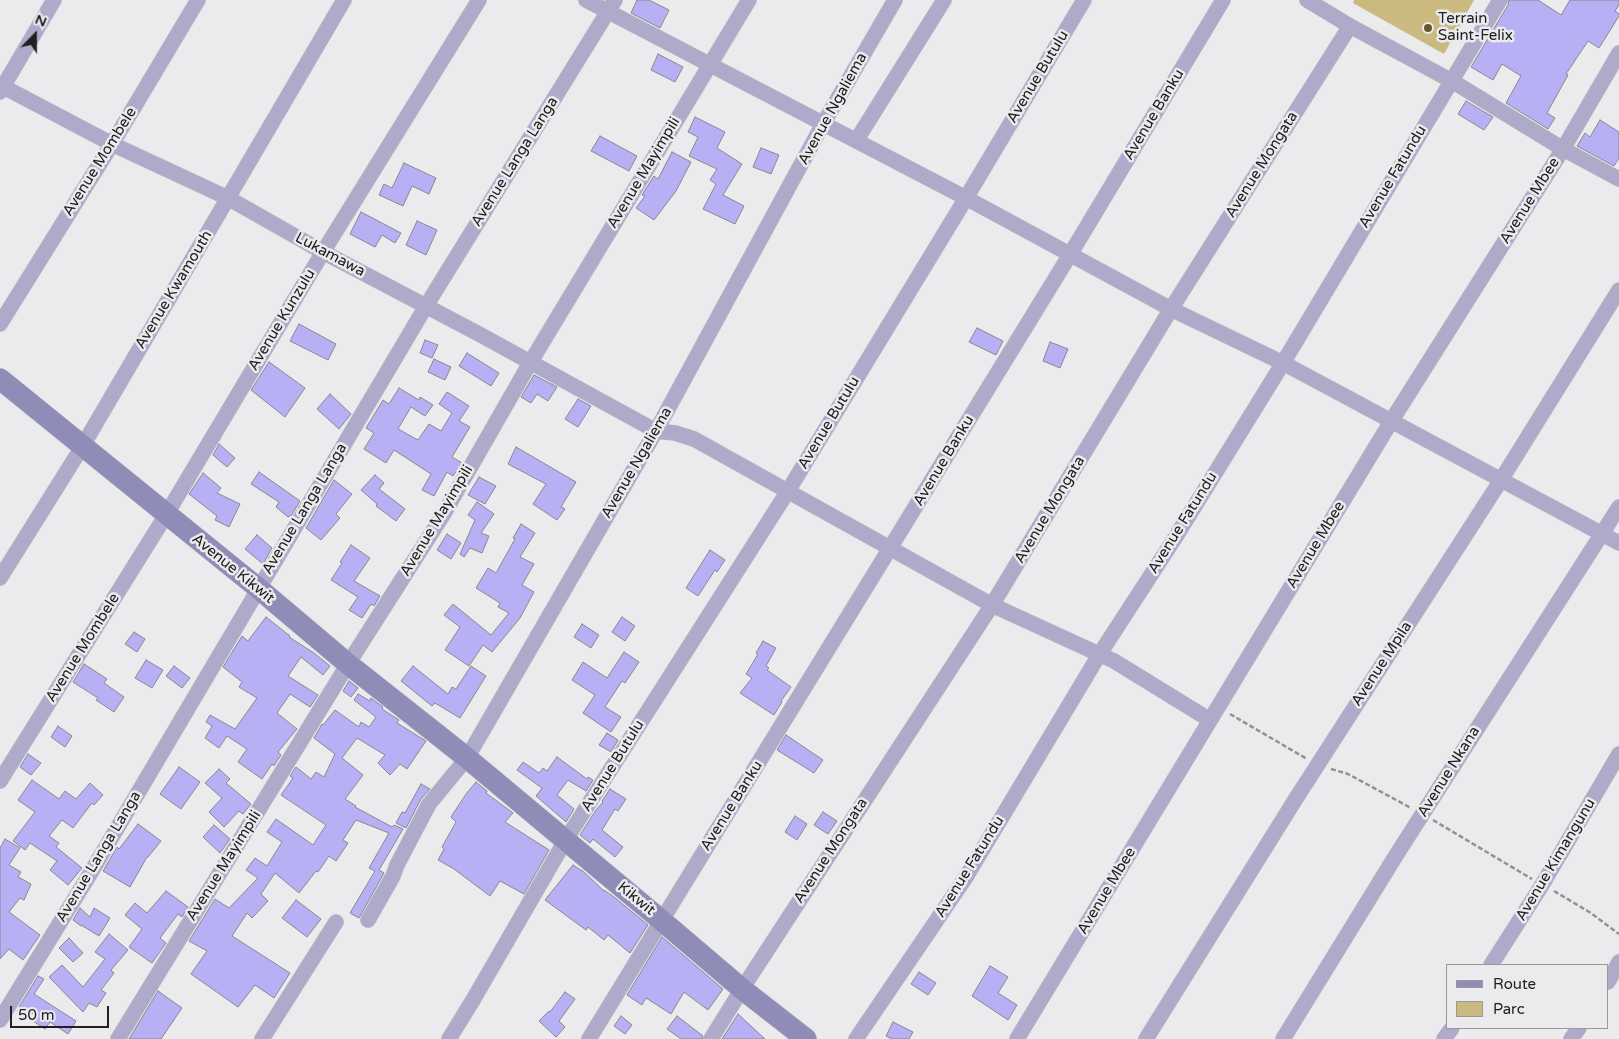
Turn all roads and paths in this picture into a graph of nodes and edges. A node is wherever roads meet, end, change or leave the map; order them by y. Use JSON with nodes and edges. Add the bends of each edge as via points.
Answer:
{"nodes":[{"id":1,"x":54,"y":0,"type":"edge"},
{"id":2,"x":198,"y":0,"type":"edge"},
{"id":3,"x":344,"y":0,"type":"edge"},
{"id":4,"x":479,"y":0,"type":"edge"},
{"id":5,"x":586,"y":0,"type":"edge"},
{"id":6,"x":749,"y":0,"type":"edge"},
{"id":7,"x":895,"y":0,"type":"edge"},
{"id":8,"x":944,"y":0,"type":"edge"},
{"id":9,"x":1084,"y":0,"type":"edge"},
{"id":10,"x":1223,"y":0,"type":"edge"},
{"id":11,"x":1307,"y":0,"type":"edge"},
{"id":12,"x":1500,"y":0,"type":"edge"},
{"id":13,"x":611,"y":6,"type":"edge"},
{"id":14,"x":1350,"y":26,"type":"junction"},
{"id":15,"x":1619,"y":53,"type":"edge"},
{"id":16,"x":709,"y":64,"type":"junction"},
{"id":17,"x":1452,"y":81,"type":"junction"},
{"id":18,"x":1,"y":88,"type":"edge"},
{"id":19,"x":823,"y":124,"type":"junction"},
{"id":20,"x":856,"y":141,"type":"junction"},
{"id":21,"x":112,"y":144,"type":"junction"},
{"id":22,"x":1563,"y":149,"type":"junction"},
{"id":23,"x":1619,"y":179,"type":"edge"},
{"id":24,"x":228,"y":198,"type":"junction"},
{"id":25,"x":966,"y":198,"type":"junction"},
{"id":26,"x":322,"y":252,"type":"junction"},
{"id":27,"x":1071,"y":253,"type":"junction"},
{"id":28,"x":1619,"y":290,"type":"edge"},
{"id":29,"x":426,"y":306,"type":"junction"},
{"id":30,"x":1171,"y":309,"type":"junction"},
{"id":31,"x":0,"y":324,"type":"edge"},
{"id":32,"x":530,"y":363,"type":"junction"},
{"id":33,"x":1283,"y":363,"type":"junction"},
{"id":34,"x":0,"y":379,"type":"edge"},
{"id":35,"x":1392,"y":420,"type":"junction"},
{"id":36,"x":656,"y":431,"type":"junction"},
{"id":37,"x":82,"y":446,"type":"junction"},
{"id":38,"x":1501,"y":480,"type":"junction"},
{"id":39,"x":788,"y":490,"type":"junction"},
{"id":40,"x":1619,"y":507,"type":"edge"},
{"id":41,"x":166,"y":515,"type":"junction"},
{"id":42,"x":1602,"y":534,"type":"junction"},
{"id":43,"x":1619,"y":543,"type":"edge"},
{"id":44,"x":891,"y":548,"type":"junction"},
{"id":45,"x":0,"y":578,"type":"edge"},
{"id":46,"x":258,"y":588,"type":"junction"},
{"id":47,"x":992,"y":605,"type":"junction"},
{"id":48,"x":1099,"y":655,"type":"junction"},
{"id":49,"x":348,"y":664,"type":"junction"},
{"id":50,"x":1210,"y":720,"type":"junction"},
{"id":51,"x":1619,"y":754,"type":"edge"},
{"id":52,"x":467,"y":758,"type":"junction"},
{"id":53,"x":0,"y":781,"type":"edge"},
{"id":54,"x":566,"y":841,"type":"junction"},
{"id":55,"x":368,"y":920,"type":"dead end"},
{"id":56,"x":661,"y":920,"type":"junction"},
{"id":57,"x":336,"y":922,"type":"dead end"},
{"id":58,"x":1619,"y":962,"type":"edge"},
{"id":59,"x":1492,"y":964,"type":"edge"},
{"id":60,"x":1609,"y":980,"type":"edge"},
{"id":61,"x":742,"y":989,"type":"junction"},
{"id":62,"x":0,"y":1020,"type":"edge"},
{"id":63,"x":118,"y":1039,"type":"edge"},
{"id":64,"x":262,"y":1039,"type":"edge"},
{"id":65,"x":449,"y":1039,"type":"edge"},
{"id":66,"x":589,"y":1039,"type":"edge"},
{"id":67,"x":711,"y":1039,"type":"edge"},
{"id":68,"x":806,"y":1039,"type":"edge"},
{"id":69,"x":856,"y":1039,"type":"edge"},
{"id":70,"x":1017,"y":1039,"type":"edge"},
{"id":71,"x":1146,"y":1039,"type":"edge"},
{"id":72,"x":1283,"y":1039,"type":"edge"}],
"edges":[{"from":1,"to":18,"type":"street"},
{"from":2,"to":21,"type":"street","name":"Avenue Mombele"},
{"from":3,"to":24,"type":"street","name":"Avenue Kwamouth"},
{"from":4,"to":26,"type":"street","name":"Avenue Kunzulu"},
{"from":5,"to":13,"type":"street"},
{"from":6,"to":16,"type":"street","name":"Avenue Mayimpili"},
{"from":7,"to":19,"type":"street","name":"Avenue Ngaliema"},
{"from":8,"to":20,"type":"street"},
{"from":9,"to":25,"type":"street","name":"Avenue Butulu"},
{"from":10,"to":27,"type":"street","name":"Avenue Banku"},
{"from":11,"to":14,"type":"street"},
{"from":12,"to":17,"type":"street","name":"Avenue Fatundu"},
{"from":13,"to":16,"type":"street"},
{"from":13,"to":29,"type":"street","name":"Avenue Langa Langa"},
{"from":14,"to":17,"type":"street"},
{"from":14,"to":30,"type":"street","name":"Avenue Mongata"},
{"from":15,"to":22,"type":"street","name":"Avenue Mbee"},
{"from":16,"to":19,"type":"street"},
{"from":16,"to":32,"type":"street","name":"Avenue Mayimpili"},
{"from":17,"to":22,"type":"street"},
{"from":17,"to":33,"type":"street","name":"Avenue Fatundu"},
{"from":18,"to":21,"type":"street","name":"Lukamawa"},
{"from":19,"to":20,"type":"street"},
{"from":19,"to":36,"type":"street","name":"Avenue Ngaliema"},
{"from":20,"to":25,"type":"street"},
{"from":21,"to":24,"type":"street","name":"Lukamawa"},
{"from":21,"to":31,"type":"street","name":"Avenue Mombele"},
{"from":22,"to":23,"type":"street"},
{"from":22,"to":35,"type":"street","name":"Avenue Mbee"},
{"from":24,"to":26,"type":"street","name":"Lukamawa"},
{"from":24,"to":37,"type":"street","name":"Avenue Kwamouth"},
{"from":25,"to":27,"type":"street"},
{"from":25,"to":39,"type":"street","name":"Avenue Butulu"},
{"from":26,"to":29,"type":"street","name":"Lukamawa"},
{"from":26,"to":41,"type":"street","name":"Avenue Kunzulu"},
{"from":27,"to":30,"type":"street"},
{"from":27,"to":44,"type":"street","name":"Avenue Banku"},
{"from":28,"to":38,"type":"street","name":"Avenue Mpila"},
{"from":29,"to":32,"type":"street","name":"Lukamawa"},
{"from":29,"to":46,"type":"street","name":"Avenue Langa Langa"},
{"from":30,"to":33,"type":"street"},
{"from":30,"to":47,"type":"street","name":"Avenue Mongata"},
{"from":32,"to":36,"type":"street","name":"Lukamawa"},
{"from":32,"to":49,"type":"street","name":"Avenue Mayimpili","via":[[443,515]]},
{"from":33,"to":35,"type":"street"},
{"from":33,"to":48,"type":"street","name":"Avenue Fatundu"},
{"from":34,"to":37,"type":"main road","name":"Avenue Kikwit"},
{"from":35,"to":38,"type":"street"},
{"from":35,"to":50,"type":"street","name":"Avenue Mbee"},
{"from":36,"to":39,"type":"street","name":"Lukamawa","via":[[694,439]]},
{"from":36,"to":52,"type":"street","name":"Avenue Ngaliema"},
{"from":37,"to":41,"type":"main road","name":"Avenue Kikwit"},
{"from":37,"to":45,"type":"street","name":"Avenue Kwamouth"},
{"from":38,"to":42,"type":"street"},
{"from":38,"to":71,"type":"street","name":"Avenue Mpila","via":[[1294,800]]},
{"from":39,"to":44,"type":"street","name":"Lukamawa"},
{"from":39,"to":54,"type":"street","name":"Avenue Butulu"},
{"from":40,"to":42,"type":"street","name":"Avenue Nkana"},
{"from":41,"to":46,"type":"main road","name":"Avenue Kikwit"},
{"from":41,"to":53,"type":"street","name":"Avenue Mombele"},
{"from":42,"to":43,"type":"street"},
{"from":42,"to":72,"type":"street","name":"Avenue Nkana","via":[[1395,857]]},
{"from":44,"to":47,"type":"street","name":"Lukamawa"},
{"from":44,"to":56,"type":"street","name":"Avenue Banku"},
{"from":46,"to":49,"type":"main road","name":"Avenue Kikwit"},
{"from":46,"to":62,"type":"street","name":"Avenue Langa Langa"},
{"from":47,"to":48,"type":"street","name":"Lukamawa"},
{"from":47,"to":61,"type":"street","name":"Avenue Mongata"},
{"from":48,"to":50,"type":"street","name":"Lukamawa","via":[[1114,660]]},
{"from":48,"to":69,"type":"street","name":"Avenue Fatundu","via":[[966,877]]},
{"from":49,"to":52,"type":"main road","name":"Avenue Kikwit"},
{"from":49,"to":63,"type":"street","name":"Avenue Mayimpili"},
{"from":50,"to":70,"type":"street","name":"Avenue Mbee"},
{"from":51,"to":59,"type":"street","name":"Avenue Kimangunu"},
{"from":52,"to":54,"type":"main road","name":"Kikwit"},
{"from":52,"to":55,"type":"street","name":"Avenue Ngaliema","via":[[429,804]]},
{"from":54,"to":56,"type":"main road","name":"Kikwit"},
{"from":54,"to":65,"type":"street","name":"Avenue Butulu"},
{"from":56,"to":61,"type":"main road","name":"Kikwit"},
{"from":56,"to":66,"type":"street","name":"Avenue Banku"},
{"from":57,"to":64,"type":"street"},
{"from":58,"to":60,"type":"street"},
{"from":61,"to":67,"type":"street","name":"Avenue Mongata"},
{"from":61,"to":68,"type":"main road","name":"Kikwit"}]}
